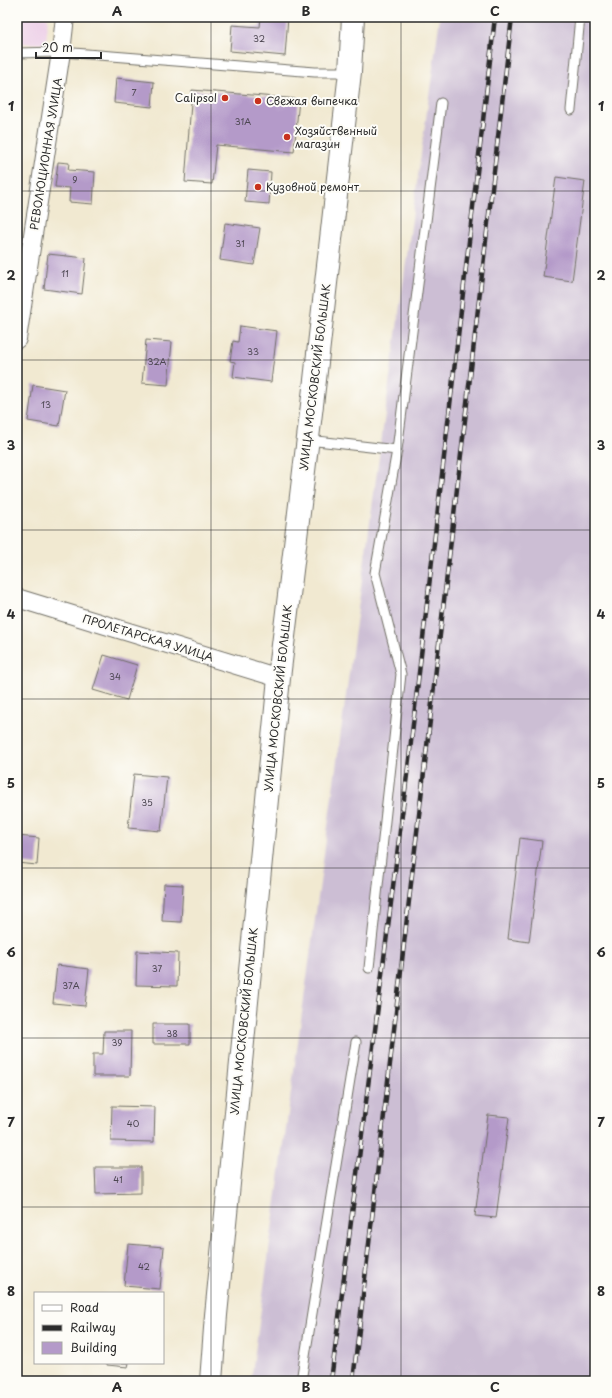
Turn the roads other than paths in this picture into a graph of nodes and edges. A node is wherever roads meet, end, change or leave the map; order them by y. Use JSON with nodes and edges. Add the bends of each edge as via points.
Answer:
{"nodes":[{"id":1,"x":65,"y":17,"type":"edge"},
{"id":2,"x":353,"y":17,"type":"edge"},
{"id":3,"x":580,"y":17,"type":"edge"},
{"id":4,"x":61,"y":52,"type":"junction"},
{"id":5,"x":17,"y":53,"type":"edge"},
{"id":6,"x":350,"y":72,"type":"junction"},
{"id":7,"x":441,"y":103,"type":"dead end"},
{"id":8,"x":571,"y":110,"type":"dead end"},
{"id":9,"x":17,"y":339,"type":"edge"},
{"id":10,"x":308,"y":440,"type":"junction"},
{"id":11,"x":397,"y":450,"type":"junction"},
{"id":12,"x":17,"y":598,"type":"edge"},
{"id":13,"x":279,"y":678,"type":"junction"},
{"id":14,"x":369,"y":968,"type":"dead end"},
{"id":15,"x":356,"y":1042,"type":"dead end"},
{"id":16,"x":211,"y":1381,"type":"edge"},
{"id":17,"x":301,"y":1381,"type":"edge"}],
"edges":[{"from":1,"to":4,"type":"street","name":"РЕВОЛЮЦИОННАЯ УЛИЦА"},
{"from":2,"to":6,"type":"street","name":"УЛИЦА МОСКОВСКИЙ БОЛЬШАК"},
{"from":3,"to":8,"type":"lane"},
{"from":4,"to":5,"type":"lane"},
{"from":4,"to":6,"type":"lane","via":[[315,72]]},
{"from":4,"to":9,"type":"street","name":"РЕВОЛЮЦИОННАЯ УЛИЦА"},
{"from":6,"to":10,"type":"street","name":"УЛИЦА МОСКОВСКИЙ БОЛЬШАК"},
{"from":7,"to":11,"type":"lane"},
{"from":10,"to":11,"type":"lane"},
{"from":10,"to":13,"type":"street","name":"УЛИЦА МОСКОВСКИЙ БОЛЬШАК"},
{"from":11,"to":14,"type":"lane","via":[[375,573],[401,674]]},
{"from":12,"to":13,"type":"street","name":"ПРОЛЕТАРСКАЯ УЛИЦА"},
{"from":13,"to":16,"type":"street","name":"УЛИЦА МОСКОВСКИЙ БОЛЬШАК"},
{"from":15,"to":17,"type":"lane"}]}
